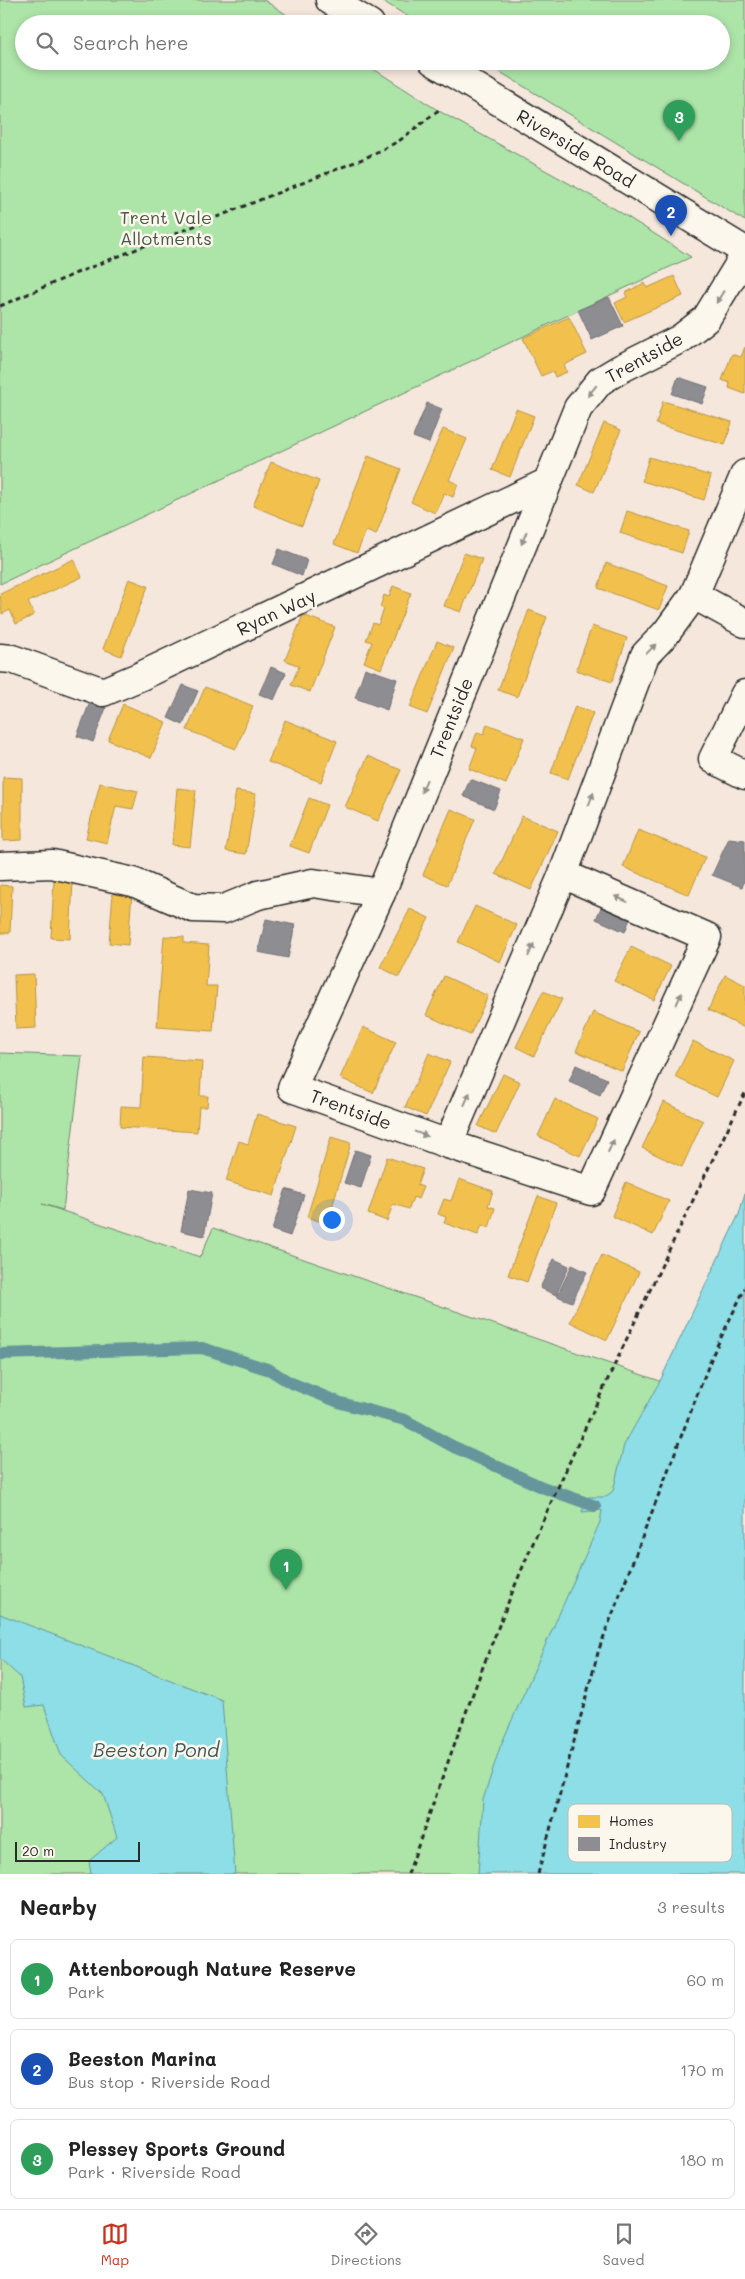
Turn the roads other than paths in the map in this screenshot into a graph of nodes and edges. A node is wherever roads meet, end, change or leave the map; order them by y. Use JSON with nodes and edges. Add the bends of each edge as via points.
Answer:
{"nodes":[{"id":1,"x":330,"y":0,"type":"edge"},
{"id":2,"x":355,"y":15,"type":"edge"},
{"id":3,"x":448,"y":70,"type":"edge"},
{"id":4,"x":745,"y":251,"type":"edge"},
{"id":5,"x":745,"y":255,"type":"edge"},
{"id":6,"x":745,"y":474,"type":"edge"},
{"id":7,"x":546,"y":483,"type":"junction"},
{"id":8,"x":694,"y":595,"type":"junction"},
{"id":9,"x":745,"y":622,"type":"edge"},
{"id":10,"x":0,"y":658,"type":"edge"},
{"id":11,"x":745,"y":694,"type":"edge"},
{"id":12,"x":745,"y":775,"type":"edge"},
{"id":13,"x":0,"y":866,"type":"edge"},
{"id":14,"x":563,"y":874,"type":"junction"},
{"id":15,"x":380,"y":893,"type":"junction"},
{"id":16,"x":448,"y":1144,"type":"junction"}],
"edges":[{"from":1,"to":2,"type":"street"},
{"from":3,"to":4,"type":"street","name":"Riverside Road"},
{"from":5,"to":7,"type":"street","name":"Trentside","one_way":true,"via":[[706,319],[680,339],[600,382],[578,408]]},
{"from":6,"to":8,"type":"street"},
{"from":7,"to":10,"type":"street","name":"Ryan Way","via":[[103,692],[12,659]]},
{"from":7,"to":15,"type":"street","name":"Trentside","one_way":true},
{"from":8,"to":9,"type":"street"},
{"from":14,"to":8,"type":"street","one_way":true,"via":[[645,655]]},
{"from":11,"to":12,"type":"street","via":[[713,759]]},
{"from":13,"to":15,"type":"street","via":[[52,864],[133,882],[193,908],[224,909],[258,896],[313,884]]},
{"from":16,"to":14,"type":"street","one_way":true},
{"from":16,"to":14,"type":"street","name":"Trentside","one_way":true,"via":[[591,1191],[707,937]]},
{"from":15,"to":16,"type":"street","name":"Trentside","one_way":true,"via":[[292,1088]]}]}
